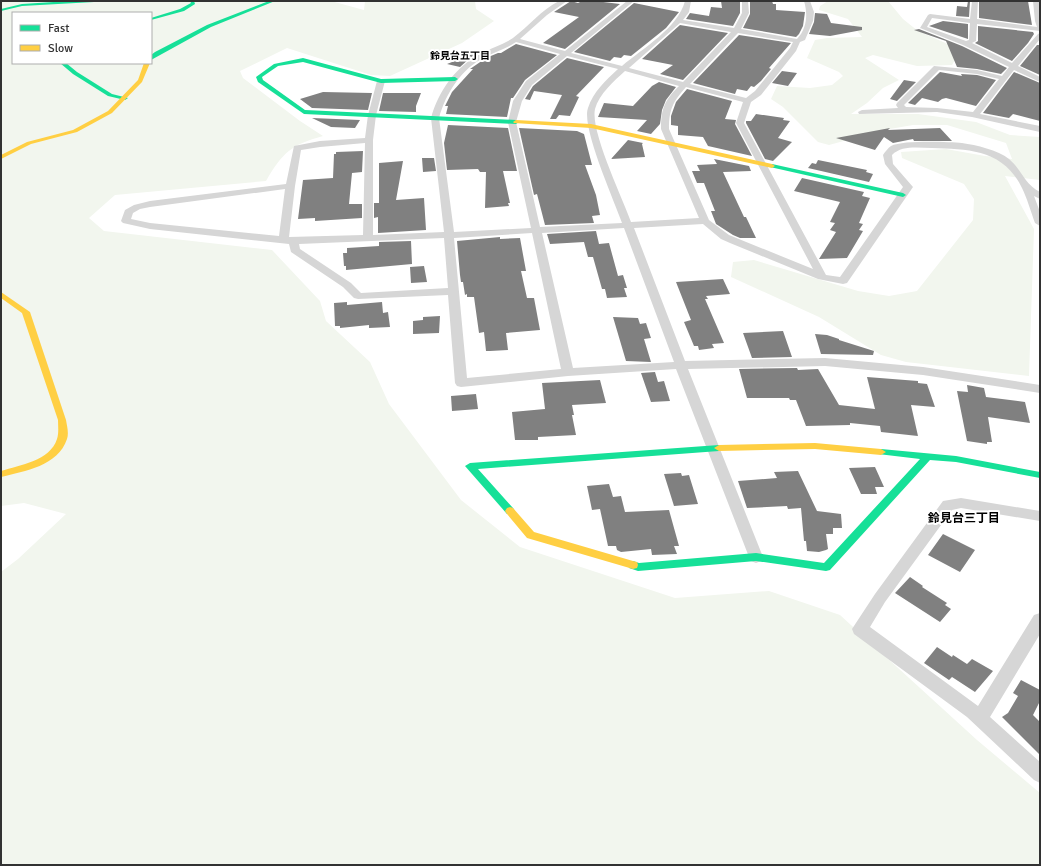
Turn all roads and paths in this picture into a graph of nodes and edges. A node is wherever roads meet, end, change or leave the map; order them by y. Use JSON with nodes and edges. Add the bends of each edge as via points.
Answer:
{"nodes":[{"id":1,"x":94,"y":1,"type":"edge"},
{"id":2,"x":192,"y":1,"type":"edge"},
{"id":3,"x":273,"y":1,"type":"edge"},
{"id":4,"x":564,"y":1,"type":"edge"},
{"id":5,"x":631,"y":1,"type":"edge"},
{"id":6,"x":688,"y":1,"type":"edge"},
{"id":7,"x":745,"y":1,"type":"edge"},
{"id":8,"x":807,"y":1,"type":"edge"},
{"id":9,"x":976,"y":1,"type":"edge"},
{"id":10,"x":1036,"y":1,"type":"edge"},
{"id":11,"x":1,"y":10,"type":"edge"},
{"id":12,"x":152,"y":19,"type":"edge"},
{"id":13,"x":679,"y":21,"type":"junction"},
{"id":14,"x":974,"y":21,"type":"junction"},
{"id":15,"x":1040,"y":28,"type":"edge"},
{"id":16,"x":736,"y":31,"type":"junction"},
{"id":17,"x":1040,"y":35,"type":"edge"},
{"id":18,"x":515,"y":40,"type":"junction"},
{"id":19,"x":797,"y":41,"type":"junction"},
{"id":20,"x":966,"y":43,"type":"junction"},
{"id":21,"x":567,"y":53,"type":"junction"},
{"id":22,"x":152,"y":57,"type":"edge"},
{"id":23,"x":64,"y":64,"type":"edge"},
{"id":24,"x":147,"y":64,"type":"edge"},
{"id":25,"x":1013,"y":67,"type":"junction"},
{"id":26,"x":624,"y":68,"type":"junction"},
{"id":27,"x":1003,"y":78,"type":"junction"},
{"id":28,"x":455,"y":79,"type":"junction"},
{"id":29,"x":1040,"y":80,"type":"edge"},
{"id":30,"x":382,"y":81,"type":"junction"},
{"id":31,"x":684,"y":84,"type":"junction"},
{"id":32,"x":125,"y":98,"type":"junction"},
{"id":33,"x":747,"y":101,"type":"junction"},
{"id":34,"x":903,"y":110,"type":"junction"},
{"id":35,"x":862,"y":112,"type":"dead end"},
{"id":36,"x":372,"y":115,"type":"junction"},
{"id":37,"x":975,"y":115,"type":"junction"},
{"id":38,"x":435,"y":118,"type":"junction"},
{"id":39,"x":512,"y":122,"type":"junction"},
{"id":40,"x":591,"y":126,"type":"junction"},
{"id":41,"x":1040,"y":129,"type":"edge"},
{"id":42,"x":369,"y":140,"type":"junction"},
{"id":43,"x":672,"y":145,"type":"junction"},
{"id":44,"x":1,"y":157,"type":"edge"},
{"id":45,"x":762,"y":164,"type":"junction"},
{"id":46,"x":290,"y":186,"type":"junction"},
{"id":47,"x":1028,"y":189,"type":"junction"},
{"id":48,"x":903,"y":195,"type":"junction"},
{"id":49,"x":1040,"y":196,"type":"edge"},
{"id":50,"x":705,"y":221,"type":"junction"},
{"id":51,"x":1040,"y":223,"type":"edge"},
{"id":52,"x":627,"y":226,"type":"junction"},
{"id":53,"x":536,"y":230,"type":"junction"},
{"id":54,"x":449,"y":235,"type":"junction"},
{"id":55,"x":368,"y":238,"type":"junction"},
{"id":56,"x":289,"y":241,"type":"junction"},
{"id":57,"x":822,"y":277,"type":"junction"},
{"id":58,"x":453,"y":291,"type":"junction"},
{"id":59,"x":1,"y":294,"type":"edge"},
{"id":60,"x":682,"y":365,"type":"junction"},
{"id":61,"x":568,"y":372,"type":"junction"},
{"id":62,"x":1040,"y":389,"type":"edge"},
{"id":63,"x":715,"y":448,"type":"junction"},
{"id":64,"x":928,"y":456,"type":"junction"},
{"id":65,"x":1,"y":474,"type":"edge"},
{"id":66,"x":1040,"y":475,"type":"edge"},
{"id":67,"x":1040,"y":516,"type":"edge"},
{"id":68,"x":756,"y":557,"type":"junction"},
{"id":69,"x":1040,"y":620,"type":"edge"},
{"id":70,"x":980,"y":718,"type":"junction"},
{"id":71,"x":1040,"y":774,"type":"edge"}],
"edges":[{"from":1,"to":11,"type":"street","via":[[22,5]]},
{"from":2,"to":12,"type":"street","via":[[193,4],[182,10]]},
{"from":3,"to":22,"type":"street","via":[[203,28]]},
{"from":4,"to":18,"type":"street","via":[[549,10]]},
{"from":5,"to":21,"type":"street"},
{"from":6,"to":13,"type":"street"},
{"from":7,"to":16,"type":"street","via":[[747,9],[744,20]]},
{"from":8,"to":19,"type":"street","via":[[811,19],[801,40]]},
{"from":9,"to":14,"type":"street"},
{"from":10,"to":15,"type":"street"},
{"from":13,"to":16,"type":"street"},
{"from":13,"to":26,"type":"street"},
{"from":14,"to":15,"type":"street"},
{"from":14,"to":20,"type":"street","via":[[972,41]]},
{"from":14,"to":20,"type":"street","via":[[930,16],[923,28]]},
{"from":16,"to":19,"type":"street"},
{"from":16,"to":31,"type":"street"},
{"from":17,"to":25,"type":"street"},
{"from":18,"to":21,"type":"street"},
{"from":18,"to":28,"type":"street","via":[[472,62]]},
{"from":19,"to":33,"type":"street","via":[[758,93]]},
{"from":20,"to":25,"type":"street"},
{"from":21,"to":26,"type":"street"},
{"from":21,"to":39,"type":"street","via":[[529,83],[515,106]]},
{"from":23,"to":32,"type":"street","via":[[110,95]]},
{"from":24,"to":32,"type":"street","via":[[140,81]]},
{"from":25,"to":27,"type":"street"},
{"from":25,"to":29,"type":"street"},
{"from":26,"to":31,"type":"street"},
{"from":26,"to":40,"type":"street","via":[[591,108]]},
{"from":27,"to":34,"type":"street","via":[[977,72],[936,68],[900,105]]},
{"from":27,"to":37,"type":"street"},
{"from":28,"to":30,"type":"street"},
{"from":28,"to":38,"type":"street"},
{"from":30,"to":36,"type":"street"},
{"from":30,"to":36,"type":"street","via":[[303,60],[276,65],[259,77],[260,81],[304,112]]},
{"from":31,"to":33,"type":"street"},
{"from":31,"to":43,"type":"street","via":[[671,99],[665,114],[665,129]]},
{"from":32,"to":44,"type":"street","via":[[110,112],[75,131],[29,143]]},
{"from":33,"to":45,"type":"street","via":[[740,123]]},
{"from":34,"to":35,"type":"street"},
{"from":34,"to":37,"type":"street"},
{"from":36,"to":38,"type":"street"},
{"from":36,"to":42,"type":"street"},
{"from":37,"to":41,"type":"street"},
{"from":38,"to":39,"type":"street"},
{"from":38,"to":54,"type":"street"},
{"from":39,"to":40,"type":"street"},
{"from":39,"to":53,"type":"street"},
{"from":40,"to":43,"type":"street"},
{"from":40,"to":52,"type":"street"},
{"from":42,"to":46,"type":"street","via":[[297,148]]},
{"from":42,"to":55,"type":"street"},
{"from":43,"to":45,"type":"street"},
{"from":43,"to":50,"type":"street"},
{"from":45,"to":48,"type":"street"},
{"from":45,"to":57,"type":"street"},
{"from":46,"to":56,"type":"street"},
{"from":46,"to":56,"type":"street","via":[[150,204],[128,212],[126,221],[150,226]]},
{"from":47,"to":48,"type":"street","via":[[1005,160],[988,152],[963,146],[910,145],[894,148],[887,155],[889,164],[908,187]]},
{"from":47,"to":49,"type":"street"},
{"from":47,"to":51,"type":"street","via":[[1028,197]]},
{"from":48,"to":57,"type":"street","via":[[843,281]]},
{"from":50,"to":52,"type":"street"},
{"from":50,"to":57,"type":"street","via":[[725,237]]},
{"from":52,"to":53,"type":"street"},
{"from":52,"to":60,"type":"street"},
{"from":53,"to":54,"type":"street"},
{"from":53,"to":61,"type":"street"},
{"from":54,"to":55,"type":"street"},
{"from":54,"to":58,"type":"street"},
{"from":55,"to":56,"type":"street"},
{"from":56,"to":58,"type":"street","via":[[295,250],[347,285],[358,296]]},
{"from":58,"to":61,"type":"street","via":[[461,383]]},
{"from":59,"to":65,"type":"street","via":[[26,312],[62,420],[62,437],[57,449],[41,462]]},
{"from":60,"to":61,"type":"street"},
{"from":60,"to":62,"type":"street","via":[[825,362],[923,371]]},
{"from":60,"to":63,"type":"street"},
{"from":63,"to":64,"type":"street","via":[[815,446]]},
{"from":63,"to":68,"type":"street"},
{"from":63,"to":68,"type":"street","via":[[470,466],[531,535],[638,567]]},
{"from":64,"to":66,"type":"street"},
{"from":64,"to":68,"type":"street","via":[[826,567]]},
{"from":67,"to":70,"type":"street","via":[[961,503],[948,505],[888,586],[860,629]]},
{"from":69,"to":70,"type":"street"},
{"from":70,"to":71,"type":"street"}]}
